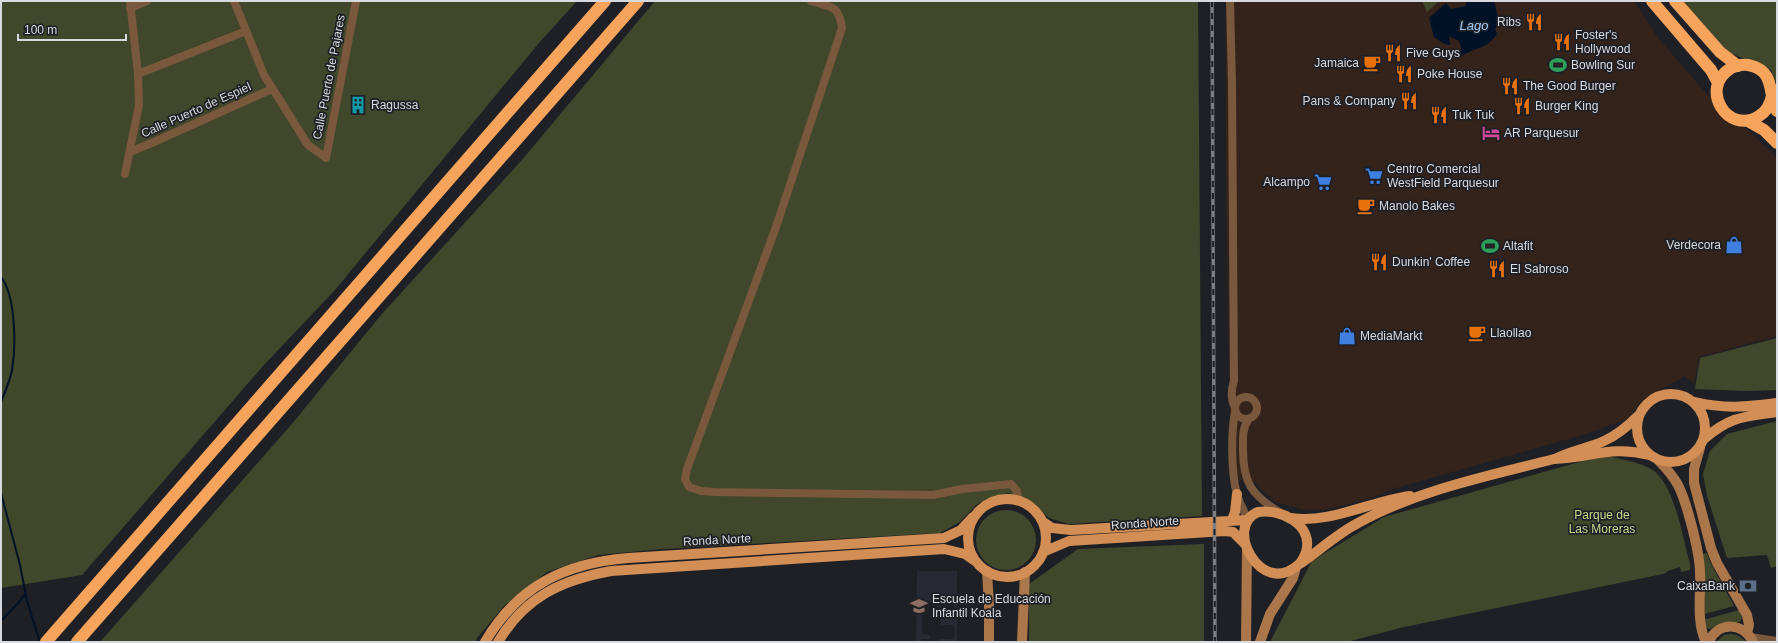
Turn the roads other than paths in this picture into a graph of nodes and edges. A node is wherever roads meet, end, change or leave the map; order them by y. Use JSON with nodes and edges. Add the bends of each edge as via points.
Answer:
{"nodes":[{"id":1,"x":147,"y":1,"type":"edge"},
{"id":2,"x":234,"y":1,"type":"edge"},
{"id":3,"x":356,"y":1,"type":"edge"},
{"id":4,"x":605,"y":1,"type":"edge"},
{"id":5,"x":638,"y":1,"type":"edge"},
{"id":6,"x":811,"y":1,"type":"edge"},
{"id":7,"x":1230,"y":1,"type":"edge"},
{"id":8,"x":1652,"y":1,"type":"edge"},
{"id":9,"x":1675,"y":1,"type":"edge"},
{"id":10,"x":130,"y":4,"type":"edge"},
{"id":11,"x":246,"y":31,"type":"junction"},
{"id":12,"x":1738,"y":66,"type":"junction"},
{"id":13,"x":138,"y":74,"type":"junction"},
{"id":14,"x":1718,"y":83,"type":"junction"},
{"id":15,"x":272,"y":89,"type":"junction"},
{"id":16,"x":1772,"y":96,"type":"junction"},
{"id":17,"x":1777,"y":111,"type":"edge"},
{"id":18,"x":1748,"y":121,"type":"junction"},
{"id":19,"x":1777,"y":143,"type":"edge"},
{"id":20,"x":130,"y":152,"type":"junction"},
{"id":21,"x":125,"y":174,"type":"dead end"},
{"id":22,"x":1234,"y":381,"type":"junction"},
{"id":23,"x":1246,"y":396,"type":"junction"},
{"id":24,"x":1695,"y":402,"type":"junction"},
{"id":25,"x":1777,"y":403,"type":"edge"},
{"id":26,"x":1235,"y":410,"type":"junction"},
{"id":27,"x":1777,"y":412,"type":"edge"},
{"id":28,"x":1640,"y":414,"type":"junction"},
{"id":29,"x":1248,"y":420,"type":"junction"},
{"id":30,"x":1702,"y":443,"type":"junction"},
{"id":31,"x":1649,"y":455,"type":"junction"},
{"id":32,"x":1554,"y":459,"type":"junction"},
{"id":33,"x":1659,"y":461,"type":"junction"},
{"id":34,"x":1237,"y":494,"type":"junction"},
{"id":35,"x":1422,"y":495,"type":"junction"},
{"id":36,"x":1018,"y":500,"type":"junction"},
{"id":37,"x":1282,"y":514,"type":"junction"},
{"id":38,"x":973,"y":517,"type":"junction"},
{"id":39,"x":1291,"y":518,"type":"junction"},
{"id":40,"x":1232,"y":520,"type":"junction"},
{"id":41,"x":1247,"y":520,"type":"junction"},
{"id":42,"x":1042,"y":522,"type":"junction"},
{"id":43,"x":1247,"y":548,"type":"junction"},
{"id":44,"x":1043,"y":552,"type":"junction"},
{"id":45,"x":975,"y":561,"type":"junction"},
{"id":46,"x":1298,"y":565,"type":"junction"},
{"id":47,"x":987,"y":571,"type":"junction"},
{"id":48,"x":1025,"y":572,"type":"junction"},
{"id":49,"x":1750,"y":637,"type":"edge"},
{"id":50,"x":1777,"y":641,"type":"edge"},
{"id":51,"x":46,"y":642,"type":"edge"},
{"id":52,"x":77,"y":642,"type":"edge"},
{"id":53,"x":485,"y":642,"type":"edge"},
{"id":54,"x":498,"y":642,"type":"edge"},
{"id":55,"x":989,"y":642,"type":"edge"},
{"id":56,"x":1022,"y":642,"type":"edge"},
{"id":57,"x":1246,"y":642,"type":"edge"},
{"id":58,"x":1260,"y":642,"type":"edge"},
{"id":59,"x":1708,"y":642,"type":"edge"}],
"edges":[{"from":1,"to":10,"type":"street"},
{"from":2,"to":11,"type":"street"},
{"from":3,"to":15,"type":"street","name":"Calle Puerto de Pajares","via":[[326,158],[308,145]]},
{"from":4,"to":51,"type":"highway"},
{"from":5,"to":52,"type":"highway"},
{"from":6,"to":36,"type":"street","via":[[833,8],[840,15],[842,28],[776,227],[685,479],[689,487],[701,491],[738,493],[933,495],[1011,484],[1017,491]]},
{"from":7,"to":22,"type":"street"},
{"from":8,"to":14,"type":"highway","via":[[1711,70]]},
{"from":9,"to":12,"type":"highway","via":[[1720,52]]},
{"from":10,"to":13,"type":"street"},
{"from":11,"to":13,"type":"street"},
{"from":11,"to":15,"type":"street"},
{"from":12,"to":14,"type":"highway","via":[[1726,72]]},
{"from":12,"to":16,"type":"highway","via":[[1751,66],[1765,74],[1771,85]]},
{"from":13,"to":20,"type":"street","via":[[139,105]]},
{"from":14,"to":18,"type":"highway","via":[[1716,98],[1722,109],[1734,119]]},
{"from":15,"to":20,"type":"street","name":"Calle Puerto de Espiel"},
{"from":16,"to":17,"type":"highway"},
{"from":16,"to":18,"type":"highway","via":[[1764,112]]},
{"from":18,"to":19,"type":"highway","via":[[1764,130]]},
{"from":20,"to":21,"type":"street"},
{"from":22,"to":23,"type":"street","via":[[1237,388]]},
{"from":22,"to":26,"type":"street","via":[[1232,398]]},
{"from":23,"to":26,"type":"street","via":[[1239,400]]},
{"from":23,"to":29,"type":"street","via":[[1254,400],[1258,406],[1257,414]]},
{"from":24,"to":25,"type":"main road","via":[[1730,408]]},
{"from":24,"to":28,"type":"main road","via":[[1678,394],[1659,395],[1646,404]]},
{"from":24,"to":30,"type":"main road","via":[[1706,426]]},
{"from":26,"to":29,"type":"street","via":[[1241,418]]},
{"from":26,"to":34,"type":"street","via":[[1233,470]]},
{"from":27,"to":30,"type":"main road","via":[[1735,419],[1720,426]]},
{"from":28,"to":31,"type":"main road","via":[[1638,434]]},
{"from":28,"to":32,"type":"main road","via":[[1612,438],[1570,451]]},
{"from":29,"to":37,"type":"street","via":[[1243,434],[1243,469],[1246,479],[1259,498]]},
{"from":30,"to":33,"type":"main road","via":[[1692,456],[1680,461]]},
{"from":30,"to":49,"type":"main road","via":[[1694,474],[1698,498],[1715,558],[1747,614]]},
{"from":31,"to":32,"type":"main road","via":[[1623,450],[1572,459]]},
{"from":31,"to":33,"type":"main road"},
{"from":32,"to":35,"type":"main road"},
{"from":33,"to":59,"type":"main road","via":[[1680,488],[1697,548],[1701,625]]},
{"from":34,"to":40,"type":"main road"},
{"from":34,"to":41,"type":"street"},
{"from":35,"to":39,"type":"main road","via":[[1393,498],[1318,519]]},
{"from":35,"to":46,"type":"main road","via":[[1350,527]]},
{"from":36,"to":38,"type":"main road","name":"Ronda Norte","via":[[1005,498],[993,501],[982,507]]},
{"from":36,"to":42,"type":"main road","via":[[1033,508]]},
{"from":37,"to":39,"type":"main road"},
{"from":37,"to":41,"type":"main road","via":[[1260,512]]},
{"from":38,"to":45,"type":"main road","via":[[968,540]]},
{"from":38,"to":53,"type":"main road","name":"Ronda Norte","via":[[961,530],[944,538],[628,558],[590,563],[550,578],[524,595],[502,616]]},
{"from":39,"to":46,"type":"main road","via":[[1300,527],[1306,539],[1306,550]]},
{"from":40,"to":41,"type":"main road","name":"Ronda Norte"},
{"from":40,"to":42,"type":"main road","name":"Ronda Norte","via":[[1071,530],[1052,528]]},
{"from":41,"to":43,"type":"main road"},
{"from":42,"to":44,"type":"main road","via":[[1045,532]]},
{"from":43,"to":44,"type":"main road","name":"Ronda Norte","via":[[1233,532],[1225,531],[1069,541]]},
{"from":43,"to":46,"type":"main road","via":[[1253,561],[1267,572],[1283,573]]},
{"from":43,"to":57,"type":"main road"},
{"from":44,"to":48,"type":"main road","name":"Ronda Norte"},
{"from":45,"to":47,"type":"main road","name":"Ronda Norte"},
{"from":45,"to":54,"type":"main road","name":"Ronda Norte","via":[[964,554],[944,550],[611,571],[576,578],[542,595],[512,622]]},
{"from":46,"to":58,"type":"main road","via":[[1293,578],[1270,614]]},
{"from":47,"to":48,"type":"main road","name":"Ronda Norte","via":[[1006,577]]},
{"from":47,"to":55,"type":"main road"},
{"from":48,"to":56,"type":"main road"},
{"from":49,"to":50,"type":"street"},
{"from":49,"to":59,"type":"main road","via":[[1735,627],[1728,626],[1715,632]]}]}
